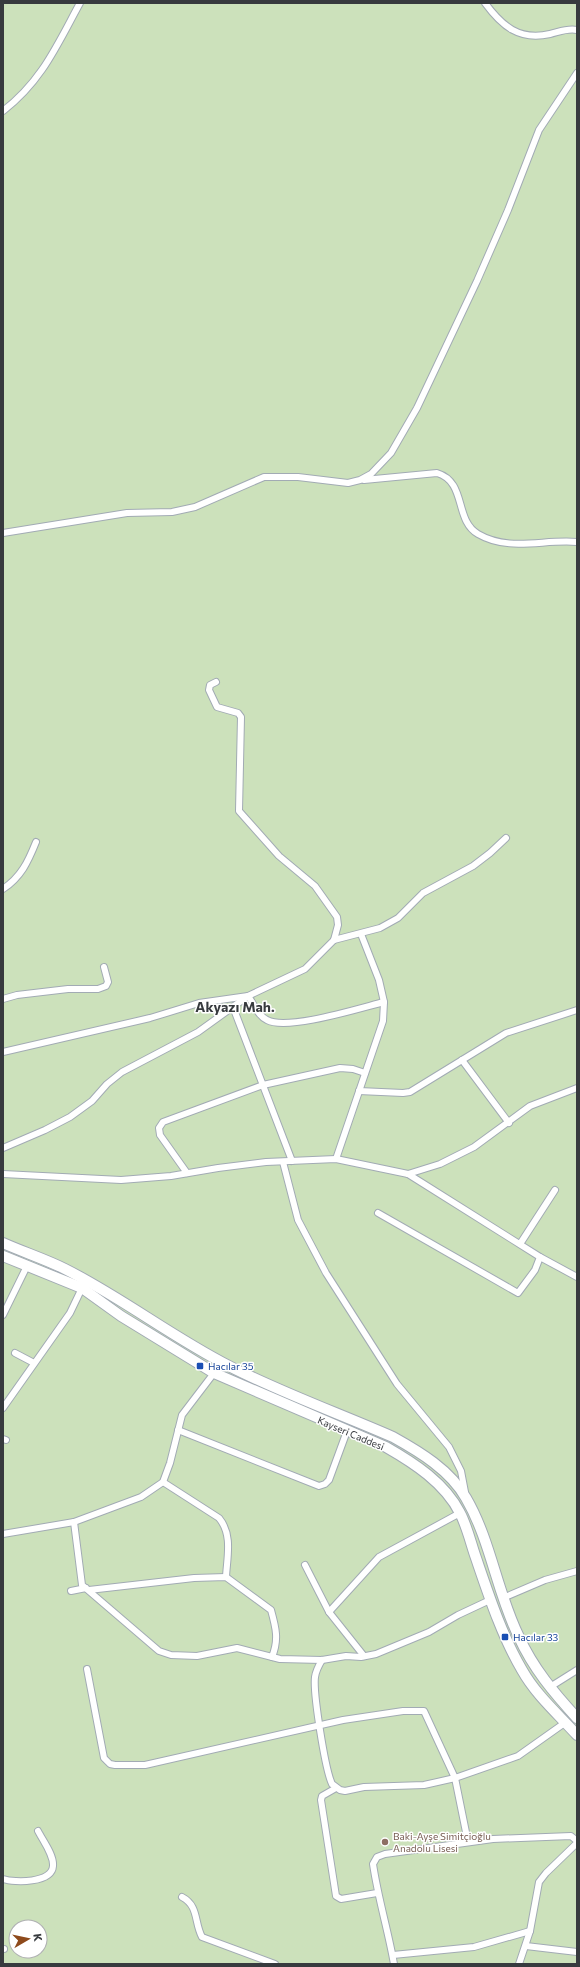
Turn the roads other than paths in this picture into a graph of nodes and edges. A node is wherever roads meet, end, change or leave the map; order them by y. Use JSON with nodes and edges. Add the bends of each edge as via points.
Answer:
{"nodes":[{"id":1,"x":80,"y":3,"type":"edge"},
{"id":2,"x":486,"y":3,"type":"edge"},
{"id":3,"x":577,"y":30,"type":"edge"},
{"id":4,"x":577,"y":73,"type":"edge"},
{"id":5,"x":3,"y":111,"type":"edge"},
{"id":6,"x":360,"y":480,"type":"junction"},
{"id":7,"x":3,"y":533,"type":"edge"},
{"id":8,"x":577,"y":542,"type":"edge"},
{"id":9,"x":216,"y":682,"type":"dead end"},
{"id":10,"x":506,"y":838,"type":"dead end"},
{"id":11,"x":36,"y":842,"type":"dead end"},
{"id":12,"x":3,"y":889,"type":"edge"},
{"id":13,"x":361,"y":934,"type":"junction"},
{"id":14,"x":334,"y":940,"type":"junction"},
{"id":15,"x":104,"y":967,"type":"dead end"},
{"id":16,"x":248,"y":996,"type":"junction"},
{"id":17,"x":3,"y":999,"type":"edge"},
{"id":18,"x":384,"y":1002,"type":"junction"},
{"id":19,"x":233,"y":1007,"type":"junction"},
{"id":20,"x":576,"y":1012,"type":"edge"},
{"id":21,"x":3,"y":1052,"type":"edge"},
{"id":22,"x":462,"y":1060,"type":"junction"},
{"id":23,"x":365,"y":1073,"type":"junction"},
{"id":24,"x":263,"y":1085,"type":"junction"},
{"id":25,"x":577,"y":1088,"type":"edge"},
{"id":26,"x":359,"y":1091,"type":"junction"},
{"id":27,"x":509,"y":1123,"type":"junction"},
{"id":28,"x":3,"y":1148,"type":"edge"},
{"id":29,"x":336,"y":1159,"type":"junction"},
{"id":30,"x":292,"y":1161,"type":"junction"},
{"id":31,"x":283,"y":1162,"type":"junction"},
{"id":32,"x":187,"y":1173,"type":"junction"},
{"id":33,"x":3,"y":1174,"type":"edge"},
{"id":34,"x":408,"y":1174,"type":"junction"},
{"id":35,"x":555,"y":1190,"type":"dead end"},
{"id":36,"x":378,"y":1213,"type":"dead end"},
{"id":37,"x":3,"y":1243,"type":"edge"},
{"id":38,"x":520,"y":1244,"type":"junction"},
{"id":39,"x":3,"y":1256,"type":"edge"},
{"id":40,"x":540,"y":1257,"type":"junction"},
{"id":41,"x":27,"y":1266,"type":"junction"},
{"id":42,"x":577,"y":1277,"type":"edge"},
{"id":43,"x":82,"y":1288,"type":"junction"},
{"id":44,"x":3,"y":1315,"type":"edge"},
{"id":45,"x":15,"y":1353,"type":"dead end"},
{"id":46,"x":34,"y":1363,"type":"junction"},
{"id":47,"x":214,"y":1373,"type":"junction"},
{"id":48,"x":3,"y":1408,"type":"edge"},
{"id":49,"x":178,"y":1430,"type":"junction"},
{"id":50,"x":347,"y":1431,"type":"junction"},
{"id":51,"x":163,"y":1482,"type":"junction"},
{"id":52,"x":466,"y":1497,"type":"junction"},
{"id":53,"x":460,"y":1513,"type":"junction"},
{"id":54,"x":74,"y":1522,"type":"junction"},
{"id":55,"x":3,"y":1534,"type":"edge"},
{"id":56,"x":305,"y":1565,"type":"dead end"},
{"id":57,"x":577,"y":1571,"type":"edge"},
{"id":58,"x":226,"y":1577,"type":"junction"},
{"id":59,"x":87,"y":1589,"type":"junction"},
{"id":60,"x":71,"y":1591,"type":"dead end"},
{"id":61,"x":503,"y":1598,"type":"junction"},
{"id":62,"x":490,"y":1600,"type":"junction"},
{"id":63,"x":329,"y":1612,"type":"junction"},
{"id":64,"x":364,"y":1656,"type":"junction"},
{"id":65,"x":272,"y":1657,"type":"junction"},
{"id":66,"x":322,"y":1660,"type":"junction"},
{"id":67,"x":87,"y":1669,"type":"dead end"},
{"id":68,"x":577,"y":1670,"type":"edge"},
{"id":69,"x":550,"y":1687,"type":"junction"},
{"id":70,"x":577,"y":1718,"type":"edge"},
{"id":71,"x":566,"y":1722,"type":"junction"},
{"id":72,"x":320,"y":1726,"type":"junction"},
{"id":73,"x":577,"y":1735,"type":"edge"},
{"id":74,"x":455,"y":1778,"type":"junction"},
{"id":75,"x":336,"y":1788,"type":"junction"},
{"id":76,"x":38,"y":1831,"type":"dead end"},
{"id":77,"x":468,"y":1842,"type":"junction"},
{"id":78,"x":577,"y":1842,"type":"edge"},
{"id":79,"x":3,"y":1879,"type":"edge"},
{"id":80,"x":377,"y":1893,"type":"junction"},
{"id":81,"x":182,"y":1897,"type":"dead end"},
{"id":82,"x":530,"y":1931,"type":"junction"},
{"id":83,"x":526,"y":1946,"type":"junction"},
{"id":84,"x":577,"y":1952,"type":"edge"},
{"id":85,"x":393,"y":1955,"type":"junction"},
{"id":86,"x":274,"y":1964,"type":"edge"},
{"id":87,"x":394,"y":1964,"type":"edge"},
{"id":88,"x":519,"y":1964,"type":"edge"}],
"edges":[{"from":1,"to":5,"type":"street","via":[[50,58],[32,84]]},
{"from":2,"to":3,"type":"street","via":[[499,21],[521,34],[535,36]]},
{"from":4,"to":6,"type":"street","via":[[539,130],[477,281],[417,408],[391,453],[371,474]]},
{"from":6,"to":7,"type":"street","via":[[336,483],[298,477],[264,477],[202,504],[180,510],[127,513]]},
{"from":6,"to":8,"type":"street","via":[[437,473],[453,482],[467,523],[477,534],[508,544]]},
{"from":9,"to":14,"type":"street","via":[[210,685],[209,690],[217,707],[238,713],[241,717],[239,812],[279,856],[316,886],[337,917]]},
{"from":10,"to":13,"type":"street","via":[[473,866],[423,893],[398,918],[380,928]]},
{"from":11,"to":12,"type":"street","via":[[27,864],[14,881]]},
{"from":13,"to":14,"type":"street"},
{"from":13,"to":18,"type":"street","via":[[379,980]]},
{"from":14,"to":16,"type":"street","via":[[305,969]]},
{"from":15,"to":17,"type":"street","via":[[108,982],[102,988],[68,989]]},
{"from":16,"to":18,"type":"street","via":[[260,1015],[266,1020],[279,1023],[301,1022]]},
{"from":16,"to":19,"type":"street"},
{"from":16,"to":21,"type":"street","via":[[199,1003],[150,1018]]},
{"from":18,"to":23,"type":"street","via":[[382,1021]]},
{"from":19,"to":24,"type":"street"},
{"from":19,"to":28,"type":"street","via":[[198,1032],[122,1072],[92,1101],[70,1117]]},
{"from":20,"to":22,"type":"street","via":[[506,1033]]},
{"from":22,"to":26,"type":"street","via":[[410,1092]]},
{"from":22,"to":27,"type":"street"},
{"from":23,"to":24,"type":"street","via":[[340,1068]]},
{"from":23,"to":26,"type":"street"},
{"from":24,"to":30,"type":"street"},
{"from":24,"to":32,"type":"street","via":[[163,1122],[159,1128],[160,1135]]},
{"from":25,"to":27,"type":"street","via":[[530,1106]]},
{"from":26,"to":29,"type":"street"},
{"from":27,"to":34,"type":"street","via":[[474,1147],[440,1164]]},
{"from":29,"to":30,"type":"street"},
{"from":29,"to":34,"type":"street"},
{"from":30,"to":31,"type":"street"},
{"from":31,"to":32,"type":"street"},
{"from":31,"to":52,"type":"street","via":[[298,1220],[326,1273],[397,1384],[449,1447],[461,1471]]},
{"from":32,"to":33,"type":"street","via":[[121,1180]]},
{"from":34,"to":38,"type":"street"},
{"from":35,"to":38,"type":"street"},
{"from":36,"to":40,"type":"street","via":[[518,1293],[535,1270]]},
{"from":37,"to":52,"type":"main road","name":"Kayseri Caddesi","via":[[64,1268],[230,1366],[412,1447],[443,1470]]},
{"from":38,"to":40,"type":"street"},
{"from":39,"to":41,"type":"main road","name":"Kayseri Caddesi"},
{"from":40,"to":42,"type":"street"},
{"from":41,"to":43,"type":"main road","name":"Kayseri Caddesi"},
{"from":41,"to":44,"type":"street"},
{"from":43,"to":46,"type":"street","via":[[70,1313]]},
{"from":43,"to":47,"type":"main road","name":"Kayseri Caddesi","via":[[121,1316]]},
{"from":45,"to":46,"type":"street"},
{"from":46,"to":48,"type":"street"},
{"from":47,"to":49,"type":"street","via":[[182,1415]]},
{"from":47,"to":50,"type":"main road","name":"Kayseri Caddesi"},
{"from":49,"to":50,"type":"street","via":[[319,1486],[329,1480]]},
{"from":49,"to":51,"type":"street"},
{"from":50,"to":53,"type":"main road","name":"Kayseri Caddesi","via":[[386,1447],[420,1468],[440,1486]]},
{"from":51,"to":54,"type":"street","via":[[141,1497]]},
{"from":51,"to":58,"type":"street","via":[[219,1518],[224,1524],[228,1539]]},
{"from":52,"to":61,"type":"main road","name":"Kayseri Caddesi"},
{"from":53,"to":62,"type":"main road","name":"Kayseri Caddesi"},
{"from":53,"to":63,"type":"street","via":[[379,1557]]},
{"from":54,"to":55,"type":"street"},
{"from":54,"to":59,"type":"street","via":[[82,1585]]},
{"from":56,"to":63,"type":"street"},
{"from":57,"to":61,"type":"street","via":[[545,1580]]},
{"from":58,"to":59,"type":"street"},
{"from":58,"to":65,"type":"street","via":[[271,1610],[277,1637]]},
{"from":59,"to":60,"type":"street"},
{"from":59,"to":65,"type":"street","via":[[159,1651],[171,1655],[197,1656],[237,1648]]},
{"from":61,"to":69,"type":"main road","name":"Kayseri Caddesi","via":[[518,1637],[539,1675]]},
{"from":62,"to":64,"type":"street","via":[[429,1632],[376,1654]]},
{"from":62,"to":71,"type":"main road","name":"Kayseri Caddesi","via":[[522,1671],[543,1699]]},
{"from":63,"to":64,"type":"street"},
{"from":64,"to":66,"type":"street"},
{"from":65,"to":66,"type":"street"},
{"from":66,"to":72,"type":"street","via":[[315,1678]]},
{"from":67,"to":72,"type":"street","via":[[104,1758],[115,1766],[146,1765]]},
{"from":68,"to":69,"type":"street"},
{"from":69,"to":70,"type":"main road","name":"Kayseri Caddesi"},
{"from":71,"to":73,"type":"main road","name":"Kayseri Caddesi"},
{"from":71,"to":74,"type":"street","via":[[518,1756]]},
{"from":72,"to":74,"type":"street","via":[[404,1711],[424,1711]]},
{"from":72,"to":75,"type":"street","via":[[330,1780]]},
{"from":74,"to":75,"type":"street","via":[[424,1785],[345,1790]]},
{"from":74,"to":77,"type":"street"},
{"from":75,"to":80,"type":"street","via":[[322,1796],[321,1800],[336,1896],[341,1900]]},
{"from":76,"to":79,"type":"street","via":[[53,1862],[52,1871],[49,1875],[35,1880],[21,1882]]},
{"from":77,"to":78,"type":"street","via":[[544,1836],[571,1836]]},
{"from":77,"to":80,"type":"street","via":[[381,1855],[373,1864]]},
{"from":78,"to":82,"type":"street","via":[[539,1882]]},
{"from":80,"to":85,"type":"street"},
{"from":81,"to":86,"type":"street","via":[[188,1900],[195,1910],[202,1937]]},
{"from":82,"to":83,"type":"street"},
{"from":82,"to":85,"type":"street","via":[[474,1947]]},
{"from":83,"to":84,"type":"street"},
{"from":83,"to":88,"type":"street"},
{"from":85,"to":87,"type":"street"}]}
